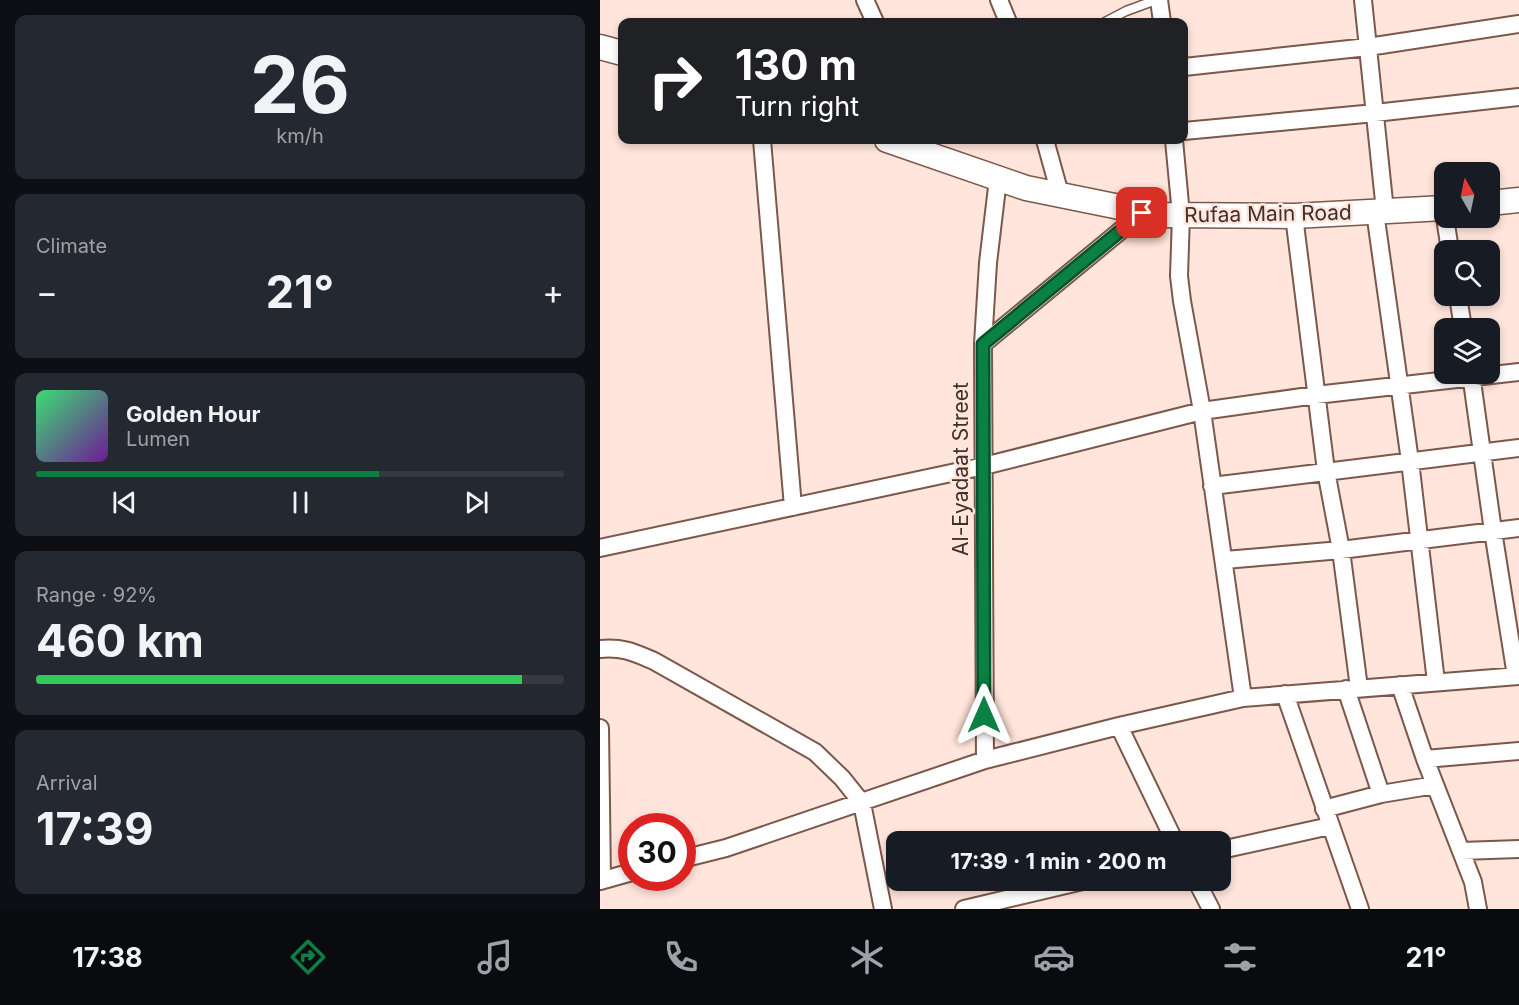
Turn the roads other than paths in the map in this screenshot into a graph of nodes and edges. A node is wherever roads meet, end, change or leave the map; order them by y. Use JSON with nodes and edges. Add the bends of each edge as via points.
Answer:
{"nodes":[{"id":1,"x":865,"y":0,"type":"edge"},
{"id":2,"x":999,"y":0,"type":"edge"},
{"id":3,"x":1157,"y":0,"type":"edge"},
{"id":4,"x":1362,"y":0,"type":"edge"},
{"id":5,"x":873,"y":18,"type":"edge"},
{"id":6,"x":1006,"y":18,"type":"edge"},
{"id":7,"x":1113,"y":18,"type":"edge"},
{"id":8,"x":1161,"y":18,"type":"edge"},
{"id":9,"x":1519,"y":24,"type":"edge"},
{"id":10,"x":600,"y":47,"type":"edge"},
{"id":11,"x":1368,"y":47,"type":"junction"},
{"id":12,"x":618,"y":52,"type":"edge"},
{"id":13,"x":1188,"y":67,"type":"edge"},
{"id":14,"x":1519,"y":97,"type":"edge"},
{"id":15,"x":1375,"y":113,"type":"junction"},
{"id":16,"x":1188,"y":131,"type":"edge"},
{"id":17,"x":762,"y":144,"type":"edge"},
{"id":18,"x":902,"y":144,"type":"edge"},
{"id":19,"x":1045,"y":144,"type":"edge"},
{"id":20,"x":1174,"y":144,"type":"edge"},
{"id":21,"x":998,"y":178,"type":"junction"},
{"id":22,"x":1060,"y":194,"type":"junction"},
{"id":23,"x":1519,"y":200,"type":"edge"},
{"id":24,"x":1500,"y":202,"type":"edge"},
{"id":25,"x":1380,"y":211,"type":"junction"},
{"id":26,"x":1434,"y":212,"type":"edge"},
{"id":27,"x":1142,"y":213,"type":"junction"},
{"id":28,"x":1181,"y":215,"type":"junction"},
{"id":29,"x":1294,"y":216,"type":"junction"},
{"id":30,"x":983,"y":344,"type":"junction"},
{"id":31,"x":1519,"y":372,"type":"edge"},
{"id":32,"x":1500,"y":374,"type":"edge"},
{"id":33,"x":1434,"y":381,"type":"edge"},
{"id":34,"x":1472,"y":384,"type":"edge"},
{"id":35,"x":1399,"y":386,"type":"junction"},
{"id":36,"x":1316,"y":395,"type":"junction"},
{"id":37,"x":1202,"y":411,"type":"junction"},
{"id":38,"x":1519,"y":448,"type":"edge"},
{"id":39,"x":1482,"y":452,"type":"junction"},
{"id":40,"x":1410,"y":461,"type":"junction"},
{"id":41,"x":984,"y":466,"type":"junction"},
{"id":42,"x":1326,"y":471,"type":"junction"},
{"id":43,"x":1212,"y":486,"type":"junction"},
{"id":44,"x":793,"y":507,"type":"junction"},
{"id":45,"x":1519,"y":528,"type":"edge"},
{"id":46,"x":1493,"y":531,"type":"junction"},
{"id":47,"x":1420,"y":541,"type":"junction"},
{"id":48,"x":600,"y":548,"type":"edge"},
{"id":49,"x":1341,"y":550,"type":"junction"},
{"id":50,"x":1224,"y":560,"type":"junction"},
{"id":51,"x":600,"y":649,"type":"edge"},
{"id":52,"x":1517,"y":676,"type":"edge"},
{"id":53,"x":1436,"y":682,"type":"junction"},
{"id":54,"x":1400,"y":685,"type":"junction"},
{"id":55,"x":1352,"y":688,"type":"junction"},
{"id":56,"x":1284,"y":694,"type":"junction"},
{"id":57,"x":1243,"y":698,"type":"junction"},
{"id":58,"x":1119,"y":726,"type":"junction"},
{"id":59,"x":600,"y":728,"type":"edge"},
{"id":60,"x":1519,"y":751,"type":"edge"},
{"id":61,"x":1425,"y":759,"type":"junction"},
{"id":62,"x":985,"y":760,"type":"junction"},
{"id":63,"x":1435,"y":785,"type":"junction"},
{"id":64,"x":1381,"y":794,"type":"junction"},
{"id":65,"x":862,"y":803,"type":"junction"},
{"id":66,"x":1323,"y":809,"type":"junction"},
{"id":67,"x":1330,"y":826,"type":"junction"},
{"id":68,"x":1171,"y":831,"type":"edge"},
{"id":69,"x":1231,"y":848,"type":"edge"},
{"id":70,"x":1519,"y":849,"type":"edge"},
{"id":71,"x":1461,"y":851,"type":"junction"},
{"id":72,"x":696,"y":856,"type":"edge"},
{"id":73,"x":618,"y":876,"type":"edge"},
{"id":74,"x":601,"y":880,"type":"edge"},
{"id":75,"x":1040,"y":891,"type":"edge"},
{"id":76,"x":1202,"y":891,"type":"edge"},
{"id":77,"x":883,"y":909,"type":"edge"},
{"id":78,"x":964,"y":909,"type":"edge"},
{"id":79,"x":1211,"y":909,"type":"edge"},
{"id":80,"x":1359,"y":909,"type":"edge"},
{"id":81,"x":1478,"y":909,"type":"edge"}],
"edges":[{"from":1,"to":5,"type":"street"},
{"from":2,"to":6,"type":"street"},
{"from":3,"to":7,"type":"lane"},
{"from":3,"to":8,"type":"street"},
{"from":4,"to":11,"type":"street"},
{"from":9,"to":11,"type":"street"},
{"from":10,"to":12,"type":"street"},
{"from":11,"to":13,"type":"street"},
{"from":11,"to":15,"type":"street"},
{"from":14,"to":15,"type":"street"},
{"from":15,"to":16,"type":"street"},
{"from":15,"to":25,"type":"street"},
{"from":17,"to":44,"type":"street"},
{"from":18,"to":21,"type":"street","name":"Rufaa Main Road"},
{"from":19,"to":22,"type":"street"},
{"from":20,"to":28,"type":"street"},
{"from":21,"to":22,"type":"street","name":"Rufaa Main Road"},
{"from":21,"to":30,"type":"street","name":"Al-Eyadaat Street"},
{"from":22,"to":27,"type":"street","name":"Rufaa Main Road"},
{"from":23,"to":24,"type":"street"},
{"from":25,"to":26,"type":"street","name":"Rufaa Main Road"},
{"from":25,"to":29,"type":"street","name":"Rufaa Main Road"},
{"from":25,"to":35,"type":"street"},
{"from":27,"to":28,"type":"street","name":"Rufaa Main Road"},
{"from":27,"to":30,"type":"street"},
{"from":28,"to":29,"type":"street","name":"Rufaa Main Road"},
{"from":28,"to":37,"type":"street","via":[[1179,276]]},
{"from":29,"to":36,"type":"street"},
{"from":30,"to":41,"type":"street","name":"Al-Eyadaat Street"},
{"from":31,"to":32,"type":"street"},
{"from":33,"to":35,"type":"street"},
{"from":34,"to":39,"type":"street"},
{"from":35,"to":36,"type":"street"},
{"from":35,"to":40,"type":"street"},
{"from":36,"to":37,"type":"street"},
{"from":36,"to":42,"type":"street"},
{"from":37,"to":41,"type":"street"},
{"from":37,"to":43,"type":"street"},
{"from":38,"to":39,"type":"street"},
{"from":39,"to":40,"type":"street"},
{"from":39,"to":46,"type":"street"},
{"from":40,"to":42,"type":"street"},
{"from":40,"to":47,"type":"street"},
{"from":41,"to":44,"type":"street"},
{"from":41,"to":62,"type":"street","name":"Al-Eyadaat Street"},
{"from":42,"to":43,"type":"street"},
{"from":42,"to":49,"type":"street"},
{"from":43,"to":50,"type":"street"},
{"from":44,"to":48,"type":"street"},
{"from":45,"to":46,"type":"street"},
{"from":46,"to":47,"type":"street"},
{"from":46,"to":52,"type":"street"},
{"from":47,"to":49,"type":"street"},
{"from":47,"to":53,"type":"street"},
{"from":49,"to":50,"type":"street"},
{"from":49,"to":55,"type":"street"},
{"from":50,"to":57,"type":"street"},
{"from":51,"to":65,"type":"street","via":[[627,649],[654,661],[781,732],[814,752]]},
{"from":52,"to":53,"type":"street"},
{"from":53,"to":54,"type":"street"},
{"from":54,"to":55,"type":"street"},
{"from":54,"to":61,"type":"street"},
{"from":55,"to":56,"type":"street"},
{"from":55,"to":64,"type":"street"},
{"from":56,"to":57,"type":"street"},
{"from":56,"to":66,"type":"street"},
{"from":57,"to":58,"type":"street"},
{"from":58,"to":62,"type":"street"},
{"from":58,"to":68,"type":"street"},
{"from":59,"to":74,"type":"street"},
{"from":60,"to":61,"type":"street"},
{"from":61,"to":63,"type":"street"},
{"from":62,"to":65,"type":"street"},
{"from":63,"to":64,"type":"street"},
{"from":63,"to":71,"type":"street"},
{"from":64,"to":66,"type":"street"},
{"from":65,"to":72,"type":"street"},
{"from":65,"to":77,"type":"street"},
{"from":66,"to":67,"type":"street"},
{"from":67,"to":69,"type":"street"},
{"from":67,"to":80,"type":"street"},
{"from":70,"to":71,"type":"street"},
{"from":71,"to":81,"type":"street"},
{"from":73,"to":74,"type":"street"},
{"from":75,"to":78,"type":"street"},
{"from":76,"to":79,"type":"street"}]}
